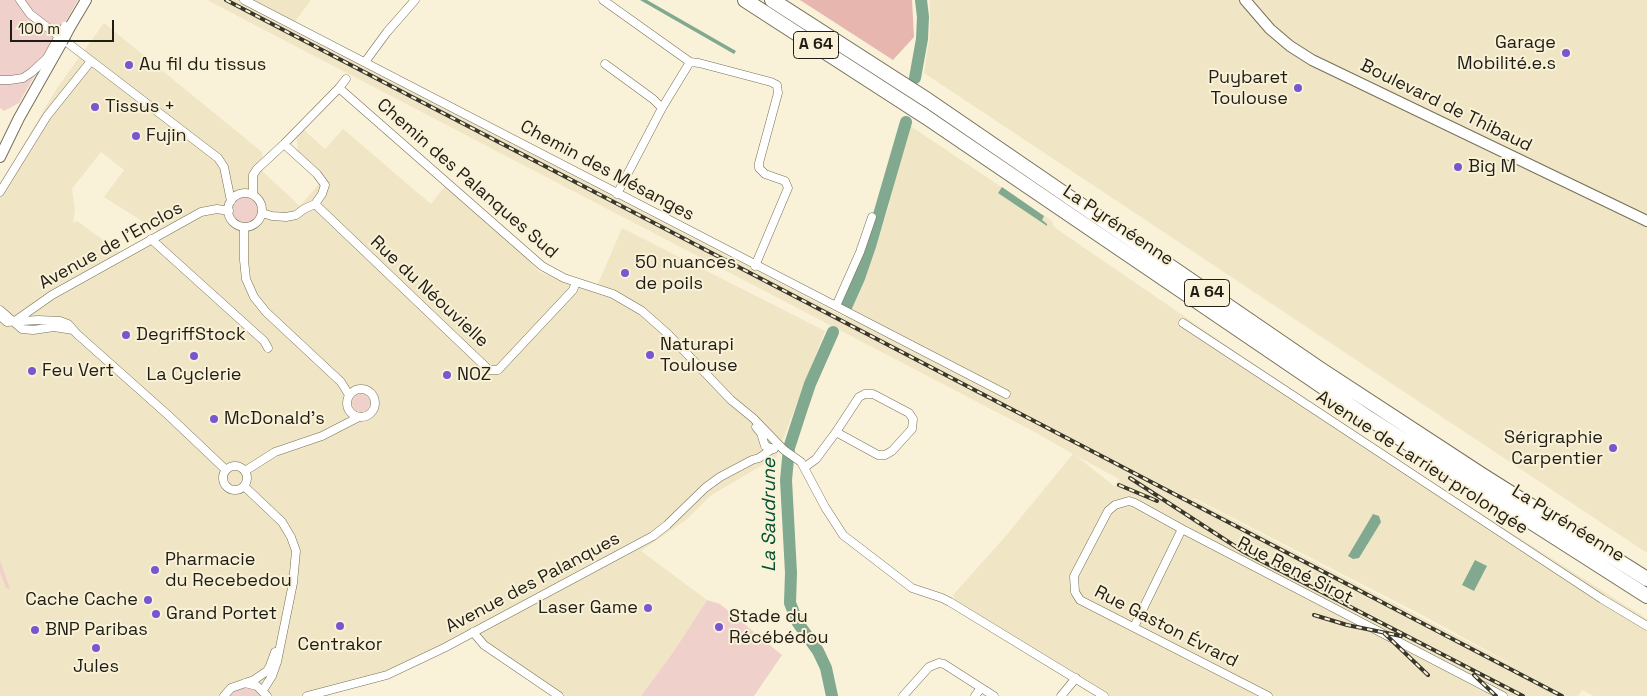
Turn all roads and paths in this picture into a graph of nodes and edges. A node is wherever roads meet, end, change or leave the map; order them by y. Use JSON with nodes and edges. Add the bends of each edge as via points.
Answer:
{"nodes":[{"id":1,"x":20,"y":0,"type":"edge"},
{"id":2,"x":86,"y":0,"type":"edge"},
{"id":3,"x":244,"y":0,"type":"edge"},
{"id":4,"x":415,"y":0,"type":"edge"},
{"id":5,"x":603,"y":0,"type":"edge"},
{"id":6,"x":745,"y":0,"type":"edge"},
{"id":7,"x":772,"y":0,"type":"edge"},
{"id":8,"x":1245,"y":0,"type":"edge"},
{"id":9,"x":60,"y":40,"type":"junction"},
{"id":10,"x":91,"y":61,"type":"junction"},
{"id":11,"x":365,"y":62,"type":"junction"},
{"id":12,"x":690,"y":62,"type":"junction"},
{"id":13,"x":605,"y":64,"type":"dead end"},
{"id":14,"x":346,"y":79,"type":"dead end"},
{"id":15,"x":0,"y":80,"type":"edge"},
{"id":16,"x":339,"y":88,"type":"junction"},
{"id":17,"x":662,"y":108,"type":"junction"},
{"id":18,"x":19,"y":118,"type":"junction"},
{"id":19,"x":284,"y":144,"type":"junction"},
{"id":20,"x":0,"y":146,"type":"edge"},
{"id":21,"x":0,"y":157,"type":"edge"},
{"id":22,"x":0,"y":192,"type":"edge"},
{"id":23,"x":617,"y":194,"type":"junction"},
{"id":24,"x":254,"y":195,"type":"junction"},
{"id":25,"x":231,"y":201,"type":"junction"},
{"id":26,"x":315,"y":204,"type":"junction"},
{"id":27,"x":229,"y":210,"type":"junction"},
{"id":28,"x":262,"y":213,"type":"junction"},
{"id":29,"x":872,"y":217,"type":"dead end"},
{"id":30,"x":1647,"y":221,"type":"edge"},
{"id":31,"x":244,"y":226,"type":"junction"},
{"id":32,"x":151,"y":239,"type":"junction"},
{"id":33,"x":755,"y":266,"type":"junction"},
{"id":34,"x":576,"y":282,"type":"junction"},
{"id":35,"x":836,"y":306,"type":"junction"},
{"id":36,"x":0,"y":310,"type":"edge"},
{"id":37,"x":0,"y":316,"type":"edge"},
{"id":38,"x":14,"y":322,"type":"junction"},
{"id":39,"x":1182,"y":323,"type":"dead end"},
{"id":40,"x":268,"y":348,"type":"dead end"},
{"id":41,"x":341,"y":382,"type":"junction"},
{"id":42,"x":357,"y":390,"type":"junction"},
{"id":43,"x":1006,"y":394,"type":"dead end"},
{"id":44,"x":350,"y":396,"type":"junction"},
{"id":45,"x":348,"y":407,"type":"junction"},
{"id":46,"x":743,"y":411,"type":"junction"},
{"id":47,"x":359,"y":417,"type":"junction"},
{"id":48,"x":339,"y":428,"type":"junction"},
{"id":49,"x":836,"y":432,"type":"junction"},
{"id":50,"x":774,"y":441,"type":"junction"},
{"id":51,"x":768,"y":447,"type":"junction"},
{"id":52,"x":784,"y":450,"type":"junction"},
{"id":53,"x":805,"y":467,"type":"junction"},
{"id":54,"x":226,"y":470,"type":"junction"},
{"id":55,"x":245,"y":471,"type":"junction"},
{"id":56,"x":244,"y":486,"type":"junction"},
{"id":57,"x":1182,"y":529,"type":"junction"},
{"id":58,"x":1091,"y":544,"type":"joint"},
{"id":59,"x":1647,"y":579,"type":"edge"},
{"id":60,"x":1647,"y":596,"type":"edge"},
{"id":61,"x":286,"y":616,"type":"junction"},
{"id":62,"x":1647,"y":626,"type":"edge"},
{"id":63,"x":1134,"y":627,"type":"junction"},
{"id":64,"x":474,"y":632,"type":"junction"},
{"id":65,"x":1076,"y":678,"type":"junction"},
{"id":66,"x":245,"y":683,"type":"junction"},
{"id":67,"x":981,"y":688,"type":"junction"},
{"id":68,"x":265,"y":693,"type":"edge"},
{"id":69,"x":224,"y":696,"type":"edge"},
{"id":70,"x":308,"y":696,"type":"edge"},
{"id":71,"x":558,"y":696,"type":"edge"},
{"id":72,"x":903,"y":696,"type":"edge"},
{"id":73,"x":975,"y":696,"type":"edge"},
{"id":74,"x":994,"y":696,"type":"edge"},
{"id":75,"x":1061,"y":696,"type":"edge"},
{"id":76,"x":1104,"y":696,"type":"edge"},
{"id":77,"x":1268,"y":696,"type":"edge"},
{"id":78,"x":1503,"y":696,"type":"edge"}],
"edges":[{"from":1,"to":10,"type":"street","via":[[30,14]]},
{"from":2,"to":9,"type":"street","bridge":true},
{"from":3,"to":11,"type":"street","name":"Chemin des Mésanges"},
{"from":4,"to":11,"type":"street"},
{"from":5,"to":12,"type":"street"},
{"from":6,"to":60,"type":"highway","name":"La Pyrénéenne","number":"A 64","via":[[926,116],[1370,419]]},
{"from":7,"to":59,"type":"highway","name":"La Pyrénéenne","number":"A 64","via":[[929,101],[1320,369]]},
{"from":8,"to":30,"type":"street","name":"Boulevard de Thibaud","via":[[1270,29],[1312,60]]},
{"from":9,"to":15,"type":"street","via":[[32,72],[16,79]]},
{"from":9,"to":18,"type":"street"},
{"from":10,"to":22,"type":"street","via":[[47,116]]},
{"from":10,"to":25,"type":"street","via":[[218,158],[224,167]]},
{"from":11,"to":23,"type":"street","name":"Chemin des Mésanges"},
{"from":12,"to":17,"type":"street"},
{"from":12,"to":33,"type":"street","via":[[777,85],[778,93],[759,168],[765,174],[785,181],[788,188]]},
{"from":13,"to":17,"type":"street"},
{"from":14,"to":16,"type":"street"},
{"from":16,"to":19,"type":"street"},
{"from":16,"to":34,"type":"street","name":"Chemin des Palanques Sud","via":[[553,273]]},
{"from":17,"to":23,"type":"street"},
{"from":18,"to":20,"type":"street"},
{"from":18,"to":21,"type":"street"},
{"from":19,"to":24,"type":"street","via":[[253,175]]},
{"from":19,"to":26,"type":"street","via":[[325,185]]},
{"from":23,"to":33,"type":"street","name":"Chemin des Mésanges"},
{"from":24,"to":25,"type":"street","via":[[239,194]]},
{"from":24,"to":28,"type":"street","via":[[261,202]]},
{"from":25,"to":27,"type":"street"},
{"from":26,"to":28,"type":"street","via":[[286,217]]},
{"from":26,"to":34,"type":"street","name":"Rue du Néouvielle","via":[[489,370],[498,370],[573,290]]},
{"from":27,"to":31,"type":"street","via":[[235,223]]},
{"from":27,"to":32,"type":"street","name":"Avenue de l'Enclos","via":[[201,212]]},
{"from":28,"to":31,"type":"street","via":[[254,225]]},
{"from":29,"to":35,"type":"street"},
{"from":31,"to":41,"type":"street","via":[[246,279],[254,297]]},
{"from":32,"to":38,"type":"street","name":"Avenue de l'Enclos","via":[[52,295]]},
{"from":32,"to":40,"type":"street"},
{"from":33,"to":35,"type":"street","name":"Chemin des Mésanges"},
{"from":34,"to":46,"type":"street","name":"Chemin des Palanques Sud","via":[[613,294],[642,311]]},
{"from":35,"to":43,"type":"street","name":"Chemin des Mésanges"},
{"from":36,"to":38,"type":"street"},
{"from":37,"to":38,"type":"street"},
{"from":38,"to":54,"type":"street","via":[[28,319],[68,324]]},
{"from":39,"to":62,"type":"street","name":"Avenue de Larrieu prolongée"},
{"from":41,"to":42,"type":"street"},
{"from":41,"to":44,"type":"street"},
{"from":42,"to":44,"type":"street"},
{"from":42,"to":47,"type":"street","via":[[370,392],[375,400],[372,412]]},
{"from":44,"to":45,"type":"street"},
{"from":45,"to":47,"type":"street"},
{"from":45,"to":48,"type":"street"},
{"from":46,"to":50,"type":"street","name":"Chemin des Palanques Sud"},
{"from":46,"to":51,"type":"street","name":"Chemin des Palanques Sud"},
{"from":47,"to":48,"type":"street"},
{"from":48,"to":55,"type":"street","via":[[275,452]]},
{"from":49,"to":49,"type":"street","via":[[878,455],[885,455],[912,429],[913,419],[909,413],[873,394],[865,394],[859,397]]},
{"from":49,"to":53,"type":"street","via":[[816,459]]},
{"from":50,"to":51,"type":"street","name":"Avenue des Palanques"},
{"from":50,"to":52,"type":"street","name":"Chemin des Palanques Sud"},
{"from":51,"to":52,"type":"street"},
{"from":51,"to":64,"type":"street","name":"Avenue des Palanques","via":[[759,458],[705,488],[653,536]]},
{"from":52,"to":53,"type":"street","name":"Chemin des Palanques Sud"},
{"from":53,"to":65,"type":"street","name":"Chemin des Palanques Sud","via":[[843,536],[912,588],[947,600]]},
{"from":54,"to":55,"type":"street","via":[[236,466]]},
{"from":54,"to":56,"type":"street","via":[[223,478],[227,487],[235,490]]},
{"from":55,"to":56,"type":"street","via":[[247,479]]},
{"from":56,"to":61,"type":"street","via":[[282,522],[295,545],[296,561]]},
{"from":57,"to":58,"type":"street","name":"Rue René Sirot","via":[[1129,501],[1108,511]]},
{"from":57,"to":63,"type":"street"},
{"from":57,"to":78,"type":"street","name":"Rue René Sirot"},
{"from":58,"to":63,"type":"street","name":"Rue Gaston Évrard","via":[[1074,576],[1074,592],[1080,600]]},
{"from":61,"to":66,"type":"street","via":[[267,671]]},
{"from":61,"to":68,"type":"street","via":[[277,662]]},
{"from":63,"to":77,"type":"street","name":"Rue Gaston Évrard"},
{"from":64,"to":70,"type":"street","name":"Avenue des Palanques","via":[[387,675]]},
{"from":64,"to":71,"type":"street","via":[[484,645]]},
{"from":65,"to":75,"type":"street"},
{"from":65,"to":76,"type":"street","name":"Chemin des Palanques Sud"},
{"from":66,"to":68,"type":"street","via":[[257,686]]},
{"from":66,"to":69,"type":"street","via":[[231,688]]},
{"from":67,"to":72,"type":"street","via":[[939,663],[929,666]]},
{"from":67,"to":73,"type":"street"},
{"from":67,"to":74,"type":"street"}]}
